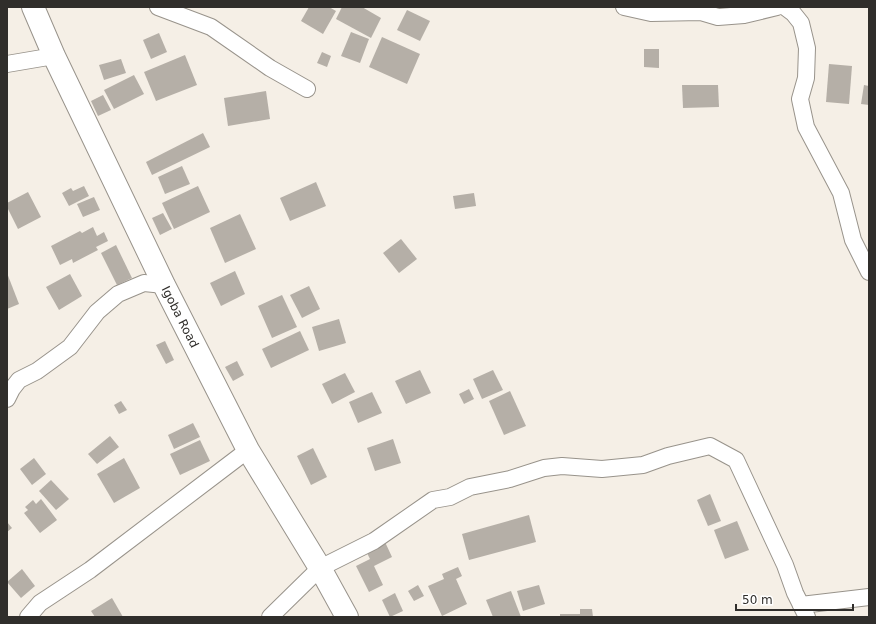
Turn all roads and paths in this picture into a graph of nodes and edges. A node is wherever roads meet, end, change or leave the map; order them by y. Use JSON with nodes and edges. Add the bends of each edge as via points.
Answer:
{"nodes":[{"id":1,"x":33,"y":7,"type":"edge"},
{"id":2,"x":158,"y":7,"type":"edge"},
{"id":3,"x":624,"y":7,"type":"edge"},
{"id":4,"x":777,"y":7,"type":"edge"},
{"id":5,"x":785,"y":7,"type":"edge"},
{"id":6,"x":54,"y":56,"type":"junction"},
{"id":7,"x":7,"y":64,"type":"edge"},
{"id":8,"x":307,"y":89,"type":"dead end"},
{"id":9,"x":869,"y":272,"type":"edge"},
{"id":10,"x":164,"y":284,"type":"junction"},
{"id":11,"x":7,"y":399,"type":"edge"},
{"id":12,"x":248,"y":450,"type":"junction"},
{"id":13,"x":320,"y":568,"type":"junction"},
{"id":14,"x":869,"y":597,"type":"edge"},
{"id":15,"x":804,"y":611,"type":"edge"},
{"id":16,"x":28,"y":617,"type":"edge"},
{"id":17,"x":270,"y":617,"type":"edge"},
{"id":18,"x":347,"y":617,"type":"edge"}],
"edges":[{"from":1,"to":6,"type":"street","name":"Igoba Road"},
{"from":2,"to":8,"type":"street","via":[[211,27],[270,68]]},
{"from":3,"to":4,"type":"street","via":[[651,13],[701,12],[718,17],[744,15]]},
{"from":5,"to":9,"type":"street","via":[[801,23],[807,48],[806,78],[800,99],[806,127],[841,193],[853,240]]},
{"from":6,"to":7,"type":"street"},
{"from":6,"to":10,"type":"street","name":"Igoba Road"},
{"from":10,"to":11,"type":"street","via":[[144,283],[118,294],[97,312],[70,347],[37,371],[19,380]]},
{"from":10,"to":12,"type":"street","name":"Igoba Road"},
{"from":12,"to":13,"type":"street","name":"Igoba Road"},
{"from":12,"to":16,"type":"street","via":[[96,566],[40,603]]},
{"from":13,"to":15,"type":"street","via":[[374,541],[433,500],[450,498],[470,487],[510,479],[544,468],[562,466],[602,469],[643,465],[710,446],[736,460]]},
{"from":13,"to":17,"type":"street"},
{"from":13,"to":18,"type":"street","name":"Igoba Road"},
{"from":14,"to":15,"type":"street"}]}
